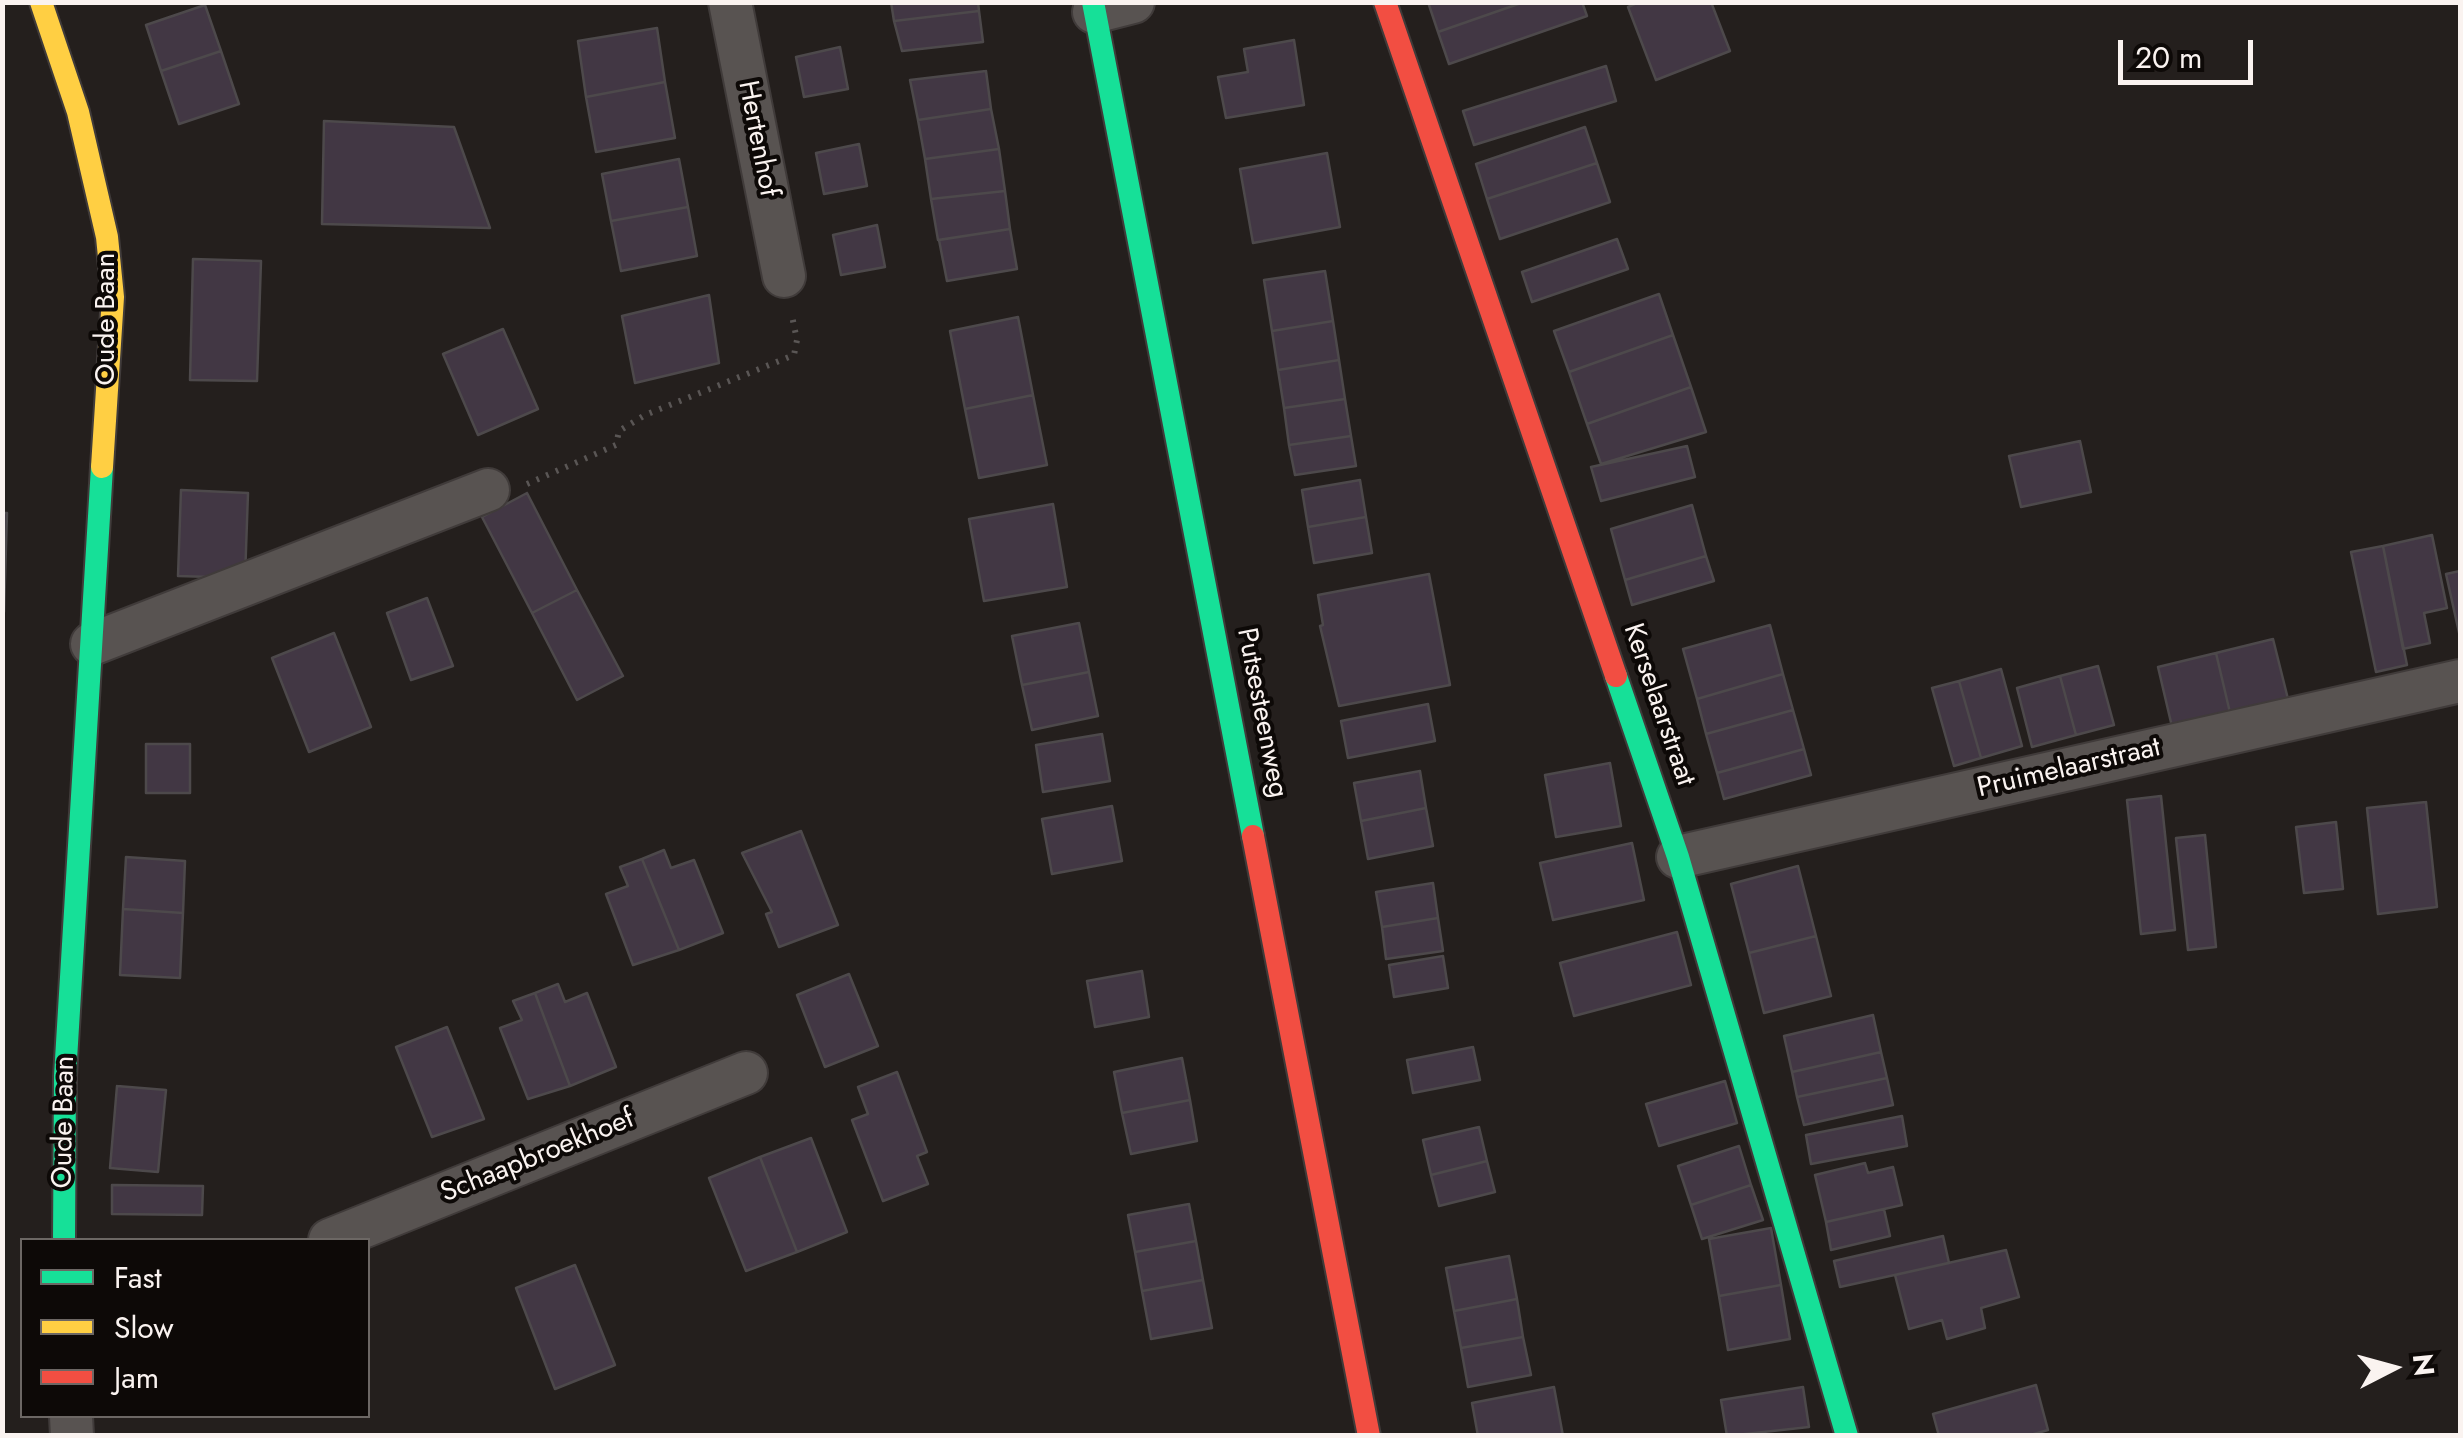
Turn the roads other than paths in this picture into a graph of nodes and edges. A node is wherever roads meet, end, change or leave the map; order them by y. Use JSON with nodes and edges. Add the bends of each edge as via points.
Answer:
{"nodes":[{"id":1,"x":41,"y":2,"type":"edge"},
{"id":2,"x":730,"y":2,"type":"edge"},
{"id":3,"x":1385,"y":2,"type":"edge"},
{"id":4,"x":1107,"y":6,"type":"edge"},
{"id":5,"x":784,"y":276,"type":"road end"},
{"id":6,"x":488,"y":490,"type":"road end"},
{"id":7,"x":92,"y":644,"type":"junction"},
{"id":8,"x":2460,"y":681,"type":"edge"},
{"id":9,"x":1678,"y":857,"type":"junction"},
{"id":10,"x":746,"y":1073,"type":"dead end"},
{"id":11,"x":64,"y":1238,"type":"edge"},
{"id":12,"x":335,"y":1238,"type":"edge"},
{"id":13,"x":1370,"y":1436,"type":"edge"},
{"id":14,"x":1847,"y":1436,"type":"edge"}],
"edges":[{"from":1,"to":7,"type":"street","name":"Oude Baan","via":[[78,112],[107,237],[112,297]]},
{"from":2,"to":5,"type":"street","name":"Hertenhof"},
{"from":3,"to":9,"type":"street","name":"Kerselaarstraat"},
{"from":4,"to":13,"type":"street","name":"Putsesteenweg"},
{"from":6,"to":7,"type":"street"},
{"from":7,"to":11,"type":"street","name":"Oude Baan","via":[[64,1076]]},
{"from":8,"to":9,"type":"street","name":"Pruimelaarstraat"},
{"from":9,"to":14,"type":"street","name":"Kerselaarstraat"},
{"from":10,"to":12,"type":"street","name":"Schaapbroekhoef"}]}
